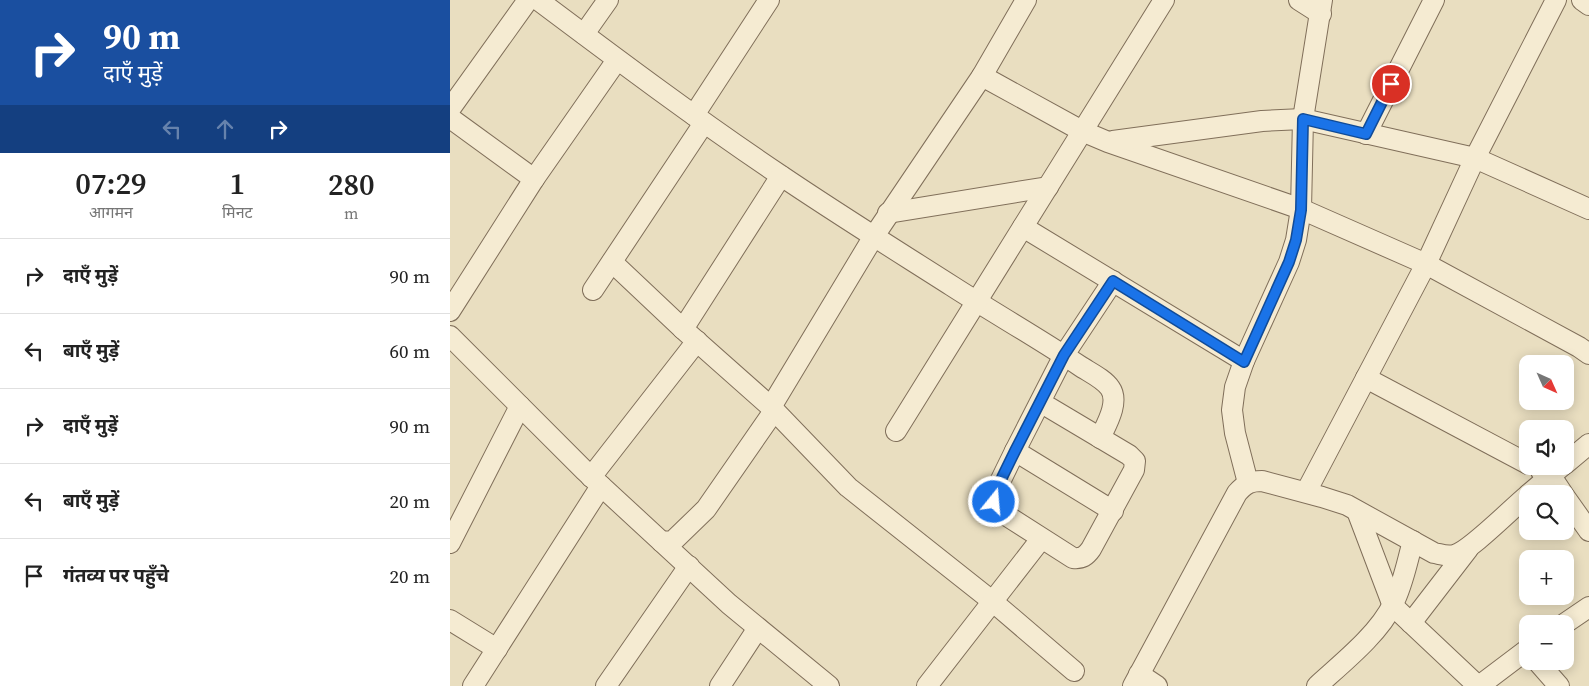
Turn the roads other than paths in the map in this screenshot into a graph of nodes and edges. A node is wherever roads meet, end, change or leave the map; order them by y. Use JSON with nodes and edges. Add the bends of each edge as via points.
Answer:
{"nodes":[{"id":1,"x":528,"y":0,"type":"edge"},
{"id":2,"x":538,"y":0,"type":"edge"},
{"id":3,"x":608,"y":0,"type":"edge"},
{"id":4,"x":769,"y":0,"type":"edge"},
{"id":5,"x":1026,"y":0,"type":"edge"},
{"id":6,"x":1164,"y":0,"type":"edge"},
{"id":7,"x":1299,"y":0,"type":"edge"},
{"id":8,"x":1434,"y":0,"type":"edge"},
{"id":9,"x":1556,"y":0,"type":"edge"},
{"id":10,"x":1582,"y":0,"type":"edge"},
{"id":11,"x":1589,"y":5,"type":"edge"},
{"id":12,"x":1321,"y":7,"type":"edge"},
{"id":13,"x":584,"y":34,"type":"junction"},
{"id":14,"x":617,"y":60,"type":"junction"},
{"id":15,"x":982,"y":76,"type":"junction"},
{"id":16,"x":450,"y":109,"type":"edge"},
{"id":17,"x":450,"y":118,"type":"edge"},
{"id":18,"x":699,"y":119,"type":"junction"},
{"id":19,"x":1303,"y":119,"type":"junction"},
{"id":20,"x":1082,"y":131,"type":"junction"},
{"id":21,"x":1366,"y":134,"type":"junction"},
{"id":22,"x":1108,"y":142,"type":"junction"},
{"id":23,"x":1475,"y":158,"type":"junction"},
{"id":24,"x":781,"y":176,"type":"junction"},
{"id":25,"x":534,"y":179,"type":"junction"},
{"id":26,"x":1048,"y":187,"type":"junction"},
{"id":27,"x":1589,"y":209,"type":"edge"},
{"id":28,"x":1301,"y":210,"type":"junction"},
{"id":29,"x":888,"y":213,"type":"junction"},
{"id":30,"x":1023,"y":227,"type":"junction"},
{"id":31,"x":874,"y":236,"type":"junction"},
{"id":32,"x":612,"y":262,"type":"junction"},
{"id":33,"x":1426,"y":264,"type":"junction"},
{"id":34,"x":1113,"y":281,"type":"junction"},
{"id":35,"x":593,"y":290,"type":"dead end"},
{"id":36,"x":976,"y":301,"type":"junction"},
{"id":37,"x":450,"y":311,"type":"edge"},
{"id":38,"x":690,"y":335,"type":"junction"},
{"id":39,"x":450,"y":336,"type":"edge"},
{"id":40,"x":1589,"y":354,"type":"edge"},
{"id":41,"x":1064,"y":355,"type":"junction"},
{"id":42,"x":1244,"y":362,"type":"junction"},
{"id":43,"x":1366,"y":378,"type":"junction"},
{"id":44,"x":1040,"y":402,"type":"junction"},
{"id":45,"x":520,"y":406,"type":"junction"},
{"id":46,"x":771,"y":407,"type":"junction"},
{"id":47,"x":896,"y":430,"type":"dead end"},
{"id":48,"x":1100,"y":438,"type":"junction"},
{"id":49,"x":1589,"y":444,"type":"edge"},
{"id":50,"x":1015,"y":451,"type":"junction"},
{"id":51,"x":1574,"y":456,"type":"edge"},
{"id":52,"x":1519,"y":459,"type":"edge"},
{"id":53,"x":1552,"y":475,"type":"edge"},
{"id":54,"x":596,"y":481,"type":"junction"},
{"id":55,"x":1248,"y":483,"type":"junction"},
{"id":56,"x":1539,"y":485,"type":"edge"},
{"id":57,"x":1306,"y":492,"type":"junction"},
{"id":58,"x":1519,"y":502,"type":"edge"},
{"id":59,"x":1574,"y":509,"type":"edge"},
{"id":60,"x":1113,"y":511,"type":"junction"},
{"id":61,"x":1357,"y":511,"type":"junction"},
{"id":62,"x":1589,"y":531,"type":"edge"},
{"id":63,"x":1041,"y":539,"type":"junction"},
{"id":64,"x":1413,"y":541,"type":"junction"},
{"id":65,"x":662,"y":542,"type":"junction"},
{"id":66,"x":450,"y":543,"type":"edge"},
{"id":67,"x":1469,"y":547,"type":"junction"},
{"id":68,"x":689,"y":566,"type":"junction"},
{"id":69,"x":992,"y":601,"type":"junction"},
{"id":70,"x":1393,"y":606,"type":"junction"},
{"id":71,"x":1589,"y":606,"type":"edge"},
{"id":72,"x":1574,"y":617,"type":"edge"},
{"id":73,"x":450,"y":620,"type":"edge"},
{"id":74,"x":1412,"y":623,"type":"junction"},
{"id":75,"x":758,"y":628,"type":"junction"},
{"id":76,"x":497,"y":648,"type":"junction"},
{"id":77,"x":1519,"y":656,"type":"edge"},
{"id":78,"x":1545,"y":670,"type":"edge"},
{"id":79,"x":1074,"y":671,"type":"dead end"},
{"id":80,"x":1136,"y":680,"type":"edge"},
{"id":81,"x":931,"y":685,"type":"edge"},
{"id":82,"x":473,"y":686,"type":"edge"},
{"id":83,"x":606,"y":686,"type":"edge"},
{"id":84,"x":720,"y":686,"type":"edge"},
{"id":85,"x":829,"y":686,"type":"edge"},
{"id":86,"x":1157,"y":686,"type":"edge"},
{"id":87,"x":1317,"y":686,"type":"edge"},
{"id":88,"x":1479,"y":686,"type":"edge"},
{"id":89,"x":1559,"y":686,"type":"edge"}],
"edges":[{"from":1,"to":16,"type":"street"},
{"from":2,"to":13,"type":"street"},
{"from":3,"to":13,"type":"street"},
{"from":4,"to":18,"type":"street"},
{"from":5,"to":15,"type":"street"},
{"from":6,"to":20,"type":"street"},
{"from":7,"to":12,"type":"street"},
{"from":8,"to":21,"type":"street"},
{"from":9,"to":23,"type":"street"},
{"from":10,"to":11,"type":"street"},
{"from":12,"to":19,"type":"street"},
{"from":13,"to":14,"type":"street"},
{"from":14,"to":18,"type":"street"},
{"from":14,"to":25,"type":"street"},
{"from":15,"to":20,"type":"street"},
{"from":15,"to":29,"type":"street"},
{"from":17,"to":25,"type":"street"},
{"from":18,"to":24,"type":"street"},
{"from":18,"to":32,"type":"street"},
{"from":19,"to":21,"type":"street"},
{"from":19,"to":22,"type":"street","via":[[1262,121]]},
{"from":19,"to":28,"type":"street"},
{"from":20,"to":22,"type":"street"},
{"from":20,"to":26,"type":"street"},
{"from":21,"to":23,"type":"street"},
{"from":22,"to":28,"type":"street"},
{"from":23,"to":27,"type":"street"},
{"from":23,"to":33,"type":"street"},
{"from":24,"to":31,"type":"street"},
{"from":24,"to":38,"type":"street"},
{"from":25,"to":37,"type":"street"},
{"from":26,"to":29,"type":"street"},
{"from":26,"to":30,"type":"street"},
{"from":28,"to":33,"type":"street"},
{"from":28,"to":42,"type":"street","via":[[1289,262]]},
{"from":29,"to":31,"type":"street"},
{"from":30,"to":34,"type":"street"},
{"from":30,"to":36,"type":"street"},
{"from":31,"to":36,"type":"street"},
{"from":31,"to":46,"type":"street"},
{"from":32,"to":35,"type":"street"},
{"from":32,"to":38,"type":"street"},
{"from":33,"to":40,"type":"street"},
{"from":33,"to":43,"type":"street"},
{"from":34,"to":41,"type":"street"},
{"from":34,"to":42,"type":"street"},
{"from":36,"to":41,"type":"street"},
{"from":36,"to":47,"type":"street"},
{"from":38,"to":46,"type":"street"},
{"from":38,"to":54,"type":"street"},
{"from":39,"to":45,"type":"street"},
{"from":41,"to":44,"type":"street"},
{"from":41,"to":48,"type":"street","via":[[1104,382],[1113,394],[1112,408]]},
{"from":42,"to":55,"type":"street","via":[[1235,386],[1232,410]]},
{"from":43,"to":52,"type":"street"},
{"from":43,"to":57,"type":"street"},
{"from":44,"to":48,"type":"street"},
{"from":44,"to":50,"type":"street"},
{"from":45,"to":54,"type":"street"},
{"from":45,"to":66,"type":"street"},
{"from":46,"to":65,"type":"street","via":[[774,411],[706,509],[673,541]]},
{"from":46,"to":69,"type":"street","via":[[848,487]]},
{"from":48,"to":60,"type":"street","via":[[1133,458],[1136,465]]},
{"from":49,"to":51,"type":"street"},
{"from":50,"to":60,"type":"street"},
{"from":50,"to":63,"type":"street","via":[[994,494],[994,502],[1004,514]]},
{"from":53,"to":56,"type":"street"},
{"from":54,"to":65,"type":"street"},
{"from":54,"to":76,"type":"street"},
{"from":55,"to":57,"type":"street","via":[[1262,481]]},
{"from":55,"to":80,"type":"street","via":[[1237,493]]},
{"from":57,"to":61,"type":"street"},
{"from":58,"to":67,"type":"street"},
{"from":59,"to":62,"type":"street"},
{"from":60,"to":63,"type":"street","via":[[1083,558],[1073,558]]},
{"from":61,"to":64,"type":"street"},
{"from":61,"to":70,"type":"street"},
{"from":63,"to":69,"type":"street"},
{"from":64,"to":67,"type":"street","via":[[1434,553],[1445,555],[1454,555]]},
{"from":64,"to":70,"type":"street"},
{"from":65,"to":68,"type":"street"},
{"from":67,"to":74,"type":"street"},
{"from":68,"to":75,"type":"street"},
{"from":68,"to":83,"type":"street"},
{"from":69,"to":79,"type":"street"},
{"from":69,"to":81,"type":"street"},
{"from":70,"to":74,"type":"street"},
{"from":70,"to":87,"type":"street","via":[[1365,641]]},
{"from":71,"to":72,"type":"street"},
{"from":73,"to":76,"type":"street"},
{"from":74,"to":88,"type":"street"},
{"from":75,"to":84,"type":"street"},
{"from":75,"to":85,"type":"street"},
{"from":76,"to":82,"type":"street"},
{"from":77,"to":88,"type":"street"},
{"from":78,"to":89,"type":"street"},
{"from":80,"to":86,"type":"street"}]}
